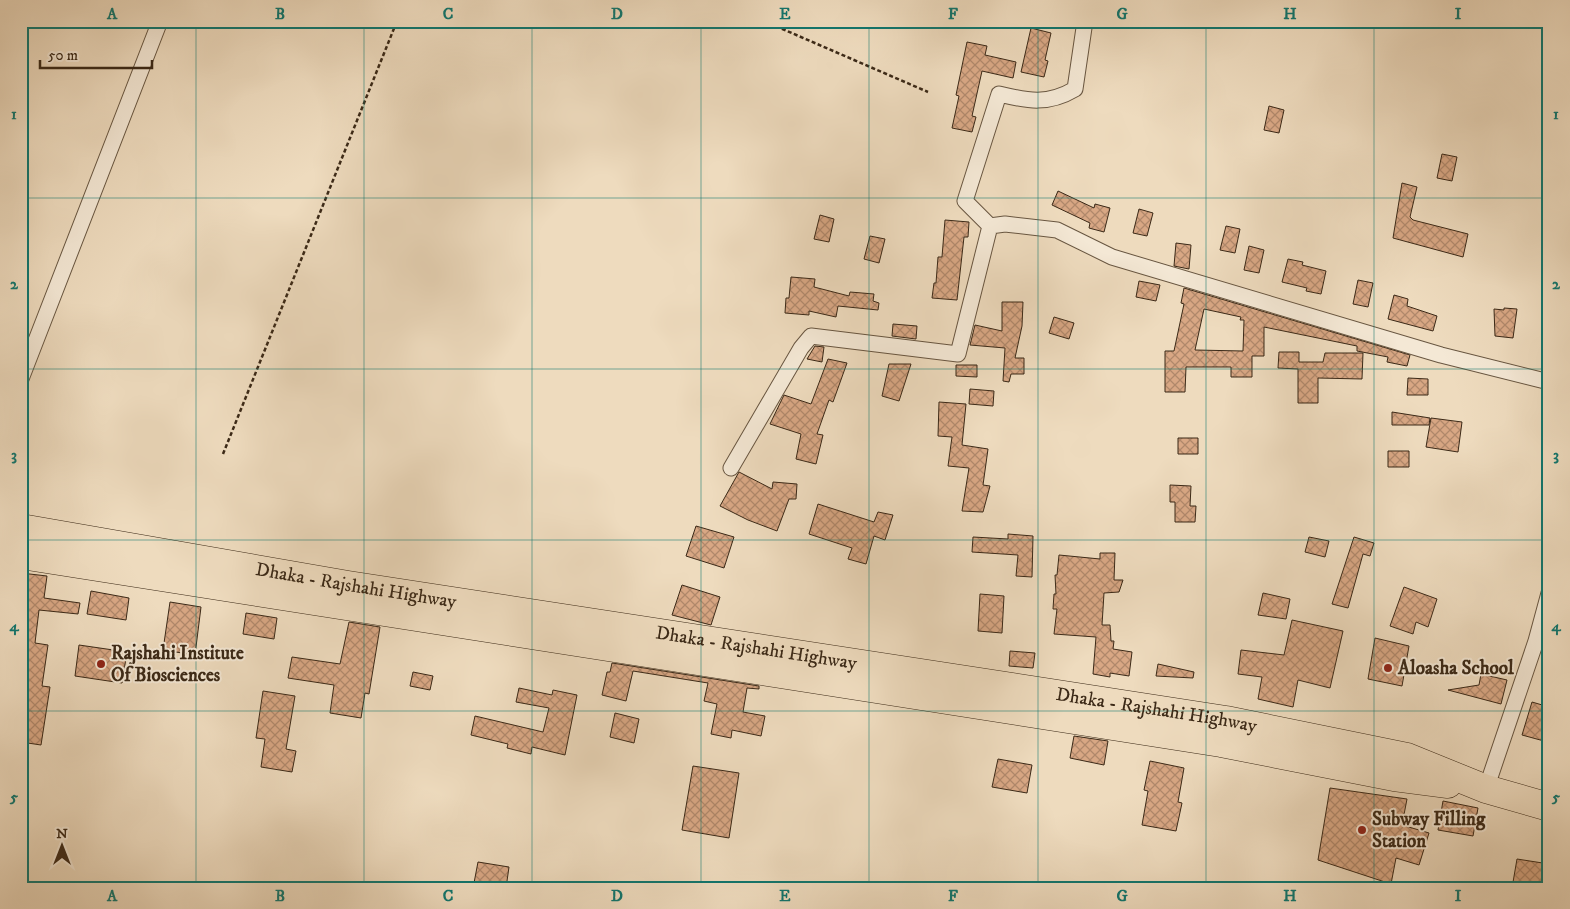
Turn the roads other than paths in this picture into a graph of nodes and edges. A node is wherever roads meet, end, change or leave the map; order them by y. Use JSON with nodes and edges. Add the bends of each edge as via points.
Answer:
{"nodes":[{"id":1,"x":160,"y":21,"type":"edge"},
{"id":2,"x":1085,"y":21,"type":"edge"},
{"id":3,"x":990,"y":226,"type":"junction"},
{"id":4,"x":21,"y":379,"type":"edge"},
{"id":5,"x":1549,"y":382,"type":"edge"},
{"id":6,"x":731,"y":468,"type":"dead end"},
{"id":7,"x":21,"y":528,"type":"edge"},
{"id":8,"x":21,"y":555,"type":"edge"},
{"id":9,"x":1549,"y":593,"type":"edge"},
{"id":10,"x":1486,"y":790,"type":"junction"},
{"id":11,"x":1549,"y":807,"type":"edge"}],
"edges":[{"from":1,"to":4,"type":"street"},
{"from":2,"to":3,"type":"street","via":[[1075,89],[1060,98],[1028,101],[998,94],[965,201]]},
{"from":3,"to":5,"type":"street","via":[[1005,224],[1058,230],[1112,258],[1441,356]]},
{"from":3,"to":6,"type":"street","via":[[958,354],[811,336]]},
{"from":7,"to":10,"type":"highway","name":"Dhaka - Rajshahi Highway","via":[[348,585],[1226,720],[1407,757]]},
{"from":8,"to":10,"type":"highway","name":"Dhaka - Rajshahi Highway","via":[[1202,740],[1394,777]]},
{"from":9,"to":10,"type":"street"},
{"from":10,"to":11,"type":"highway","name":"Dhaka - Rajshahi Highway"}]}
